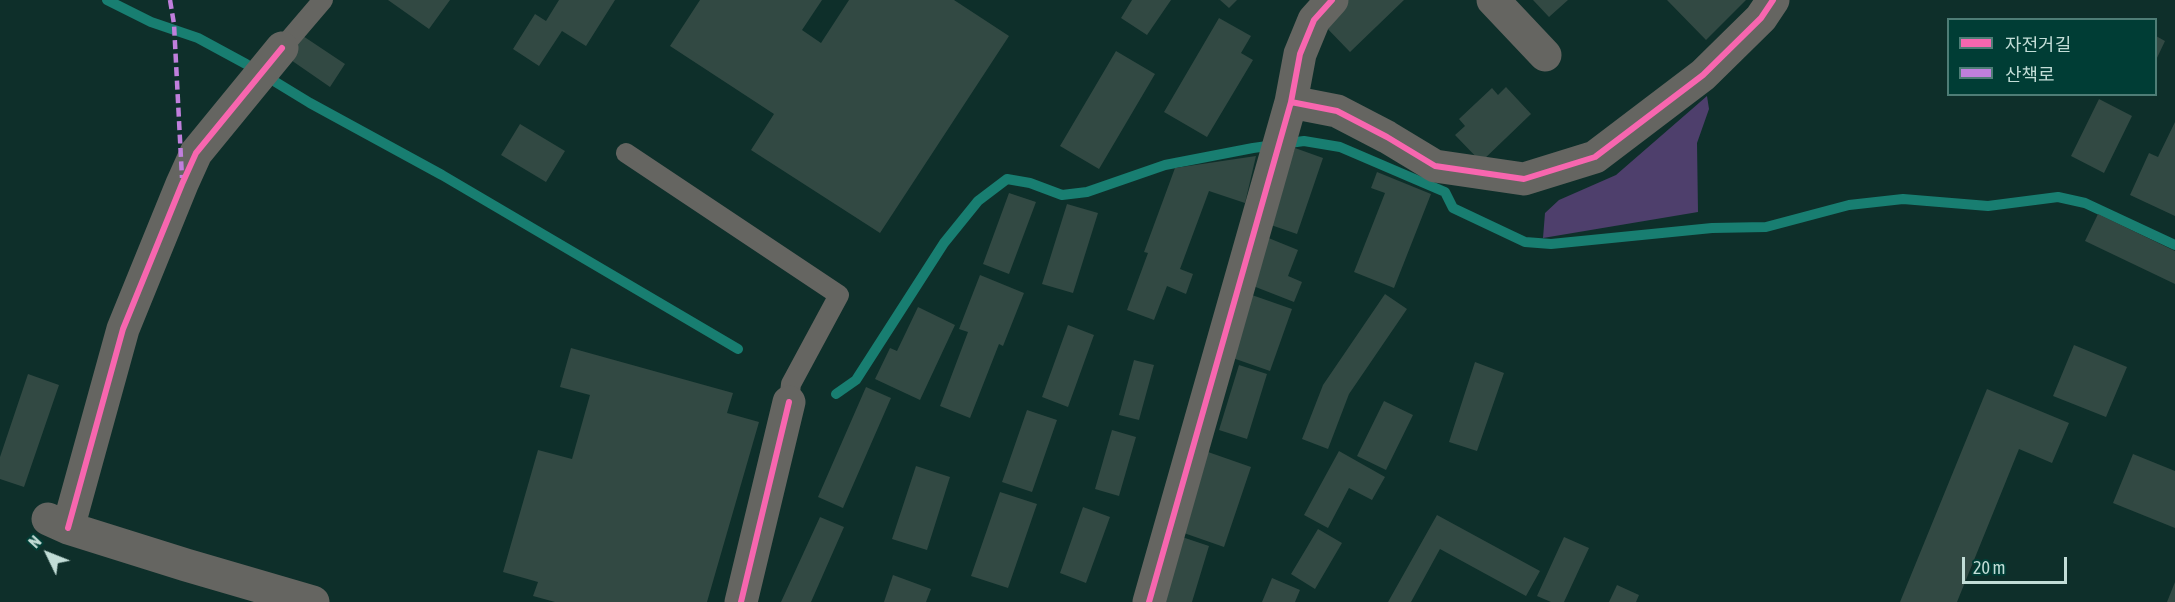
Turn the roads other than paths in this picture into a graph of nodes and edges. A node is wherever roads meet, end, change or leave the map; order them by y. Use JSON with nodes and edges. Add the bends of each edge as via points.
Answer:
{"nodes":[{"id":1,"x":323,"y":0,"type":"edge"},
{"id":2,"x":1332,"y":0,"type":"edge"},
{"id":3,"x":1493,"y":0,"type":"edge"},
{"id":4,"x":1773,"y":0,"type":"edge"},
{"id":5,"x":282,"y":48,"type":"joint"},
{"id":6,"x":1545,"y":56,"type":"dead end"},
{"id":7,"x":1291,"y":102,"type":"junction"},
{"id":8,"x":626,"y":153,"type":"dead end"},
{"id":9,"x":789,"y":402,"type":"joint"},
{"id":10,"x":313,"y":602,"type":"edge"},
{"id":11,"x":741,"y":602,"type":"edge"},
{"id":12,"x":1149,"y":602,"type":"edge"}],
"edges":[{"from":1,"to":5,"type":"lane"},
{"from":2,"to":7,"type":"street","via":[[1314,20],[1300,54]]},
{"from":3,"to":6,"type":"street"},
{"from":4,"to":7,"type":"street","via":[[1761,18],[1703,75],[1595,157],[1524,179],[1435,166],[1337,111]]},
{"from":5,"to":10,"type":"street","via":[[196,153],[123,329],[57,523]]},
{"from":7,"to":12,"type":"street"},
{"from":8,"to":9,"type":"lane","via":[[839,295],[791,384]]},
{"from":9,"to":11,"type":"street"}]}
